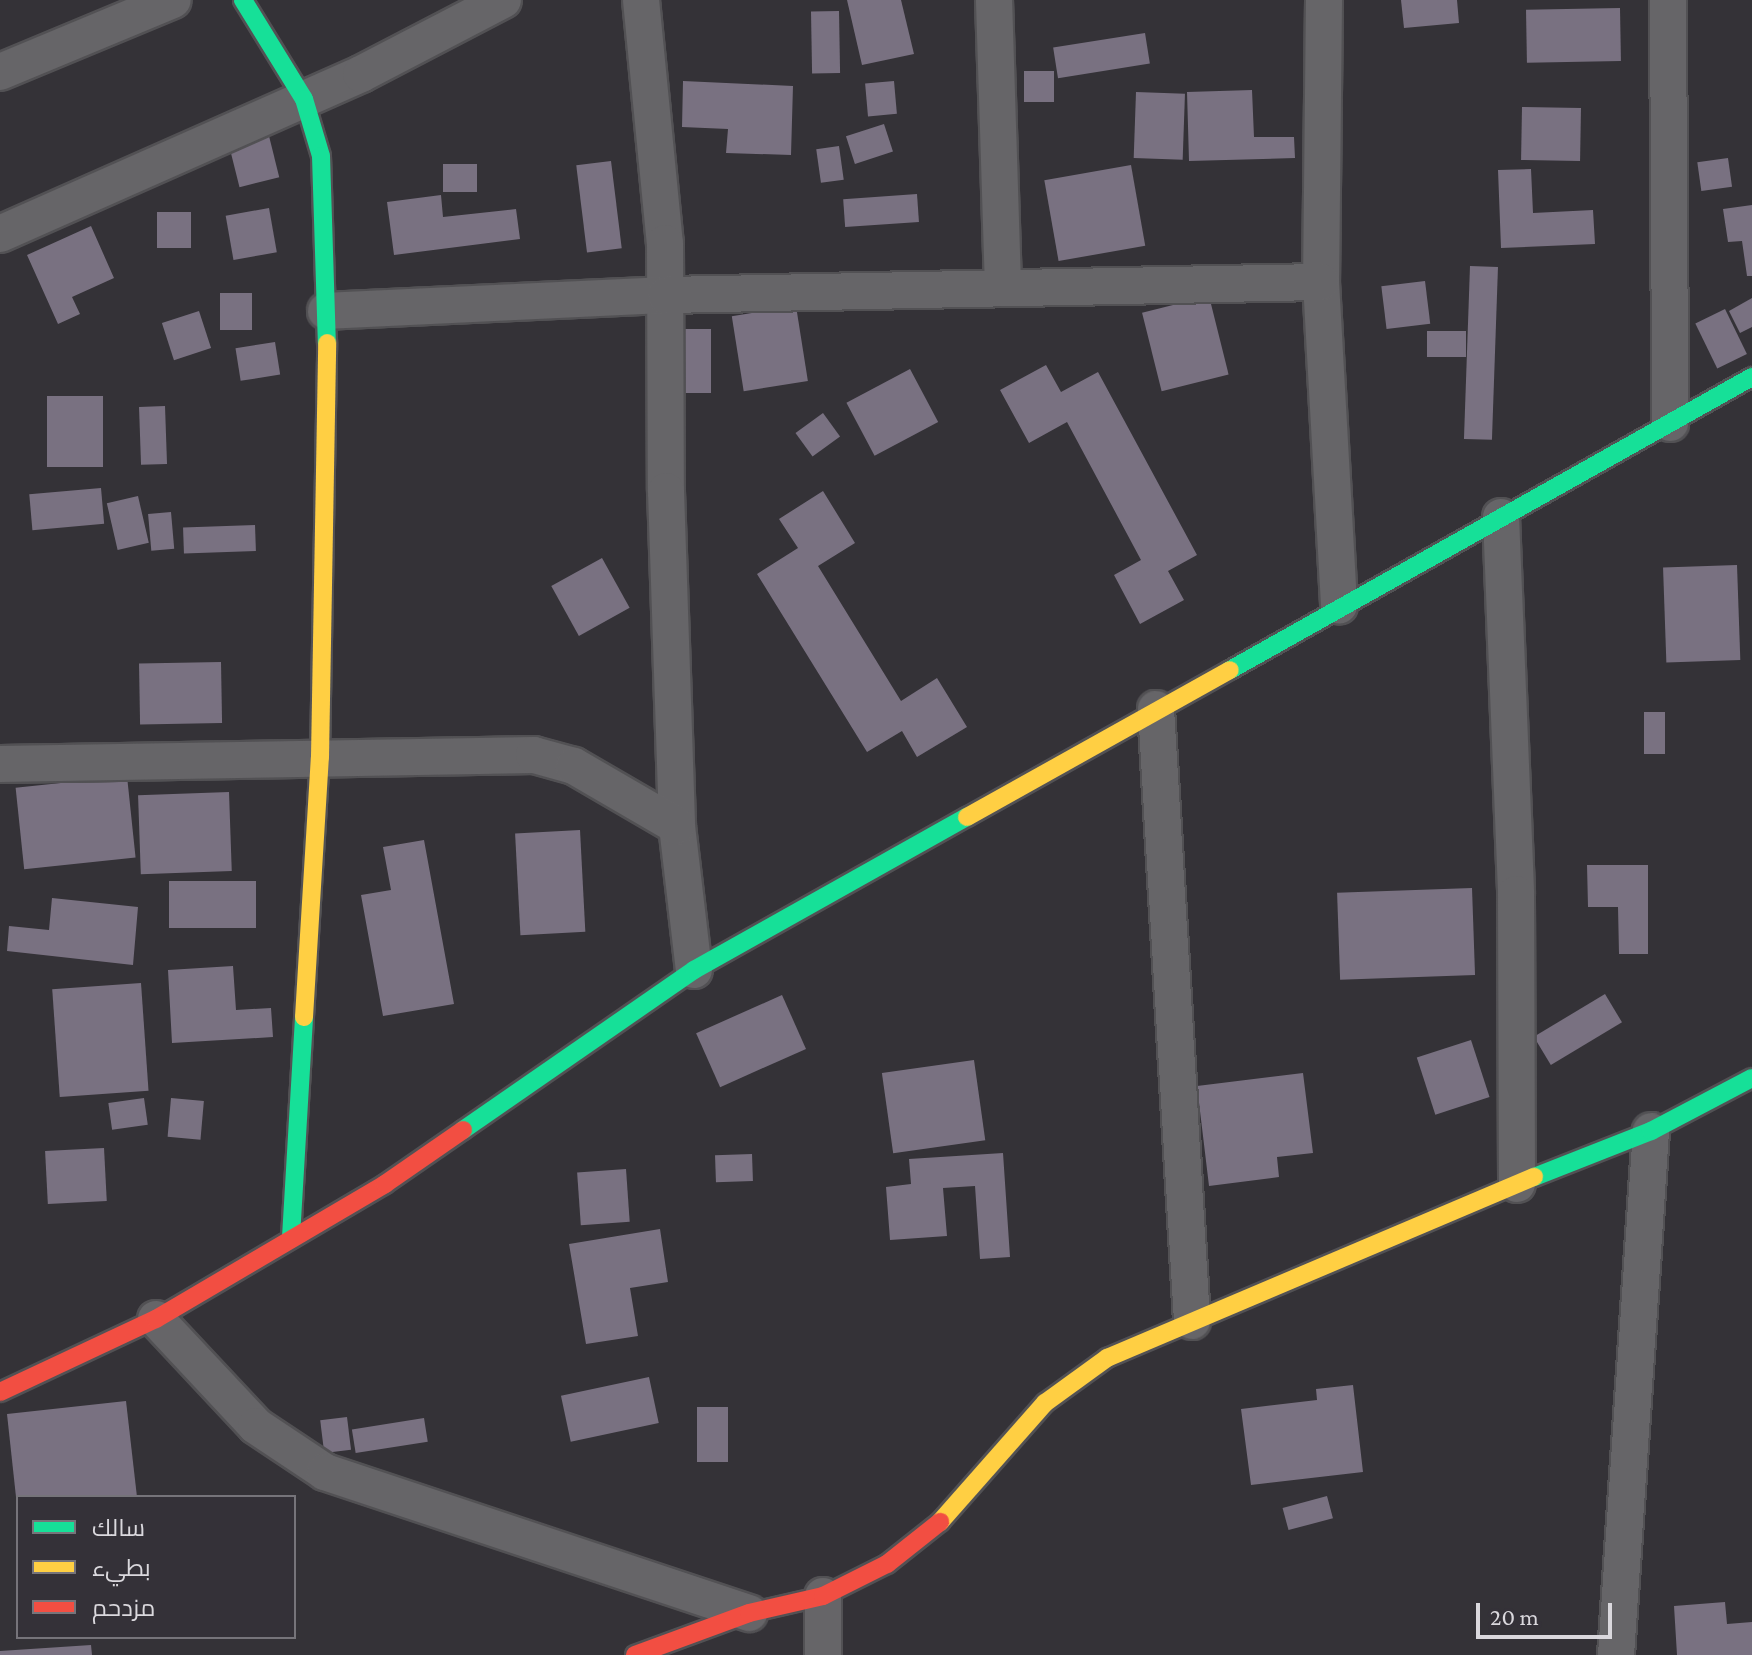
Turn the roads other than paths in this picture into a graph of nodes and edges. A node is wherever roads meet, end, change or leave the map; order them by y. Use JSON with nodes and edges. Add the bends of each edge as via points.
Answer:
{"nodes":[{"id":1,"x":173,"y":0,"type":"edge"},
{"id":2,"x":243,"y":0,"type":"edge"},
{"id":3,"x":503,"y":0,"type":"edge"},
{"id":4,"x":641,"y":0,"type":"edge"},
{"id":5,"x":994,"y":0,"type":"edge"},
{"id":6,"x":1324,"y":0,"type":"edge"},
{"id":7,"x":1668,"y":0,"type":"edge"},
{"id":8,"x":0,"y":72,"type":"edge"},
{"id":9,"x":304,"y":99,"type":"junction"},
{"id":10,"x":0,"y":234,"type":"edge"},
{"id":11,"x":1321,"y":282,"type":"junction"},
{"id":12,"x":1003,"y":288,"type":"junction"},
{"id":13,"x":666,"y":295,"type":"junction"},
{"id":14,"x":326,"y":311,"type":"junction"},
{"id":15,"x":1752,"y":377,"type":"edge"},
{"id":16,"x":1670,"y":423,"type":"junction"},
{"id":17,"x":1501,"y":517,"type":"junction"},
{"id":18,"x":1339,"y":606,"type":"junction"},
{"id":19,"x":1156,"y":709,"type":"junction"},
{"id":20,"x":320,"y":757,"type":"junction"},
{"id":21,"x":0,"y":764,"type":"edge"},
{"id":22,"x":677,"y":826,"type":"junction"},
{"id":23,"x":694,"y":970,"type":"junction"},
{"id":24,"x":1752,"y":1078,"type":"edge"},
{"id":25,"x":1651,"y":1131,"type":"junction"},
{"id":26,"x":1517,"y":1184,"type":"junction"},
{"id":27,"x":291,"y":1237,"type":"junction"},
{"id":28,"x":156,"y":1319,"type":"junction"},
{"id":29,"x":1192,"y":1321,"type":"junction"},
{"id":30,"x":0,"y":1392,"type":"edge"},
{"id":31,"x":823,"y":1596,"type":"junction"},
{"id":32,"x":749,"y":1613,"type":"junction"},
{"id":33,"x":635,"y":1655,"type":"edge"},
{"id":34,"x":823,"y":1655,"type":"edge"},
{"id":35,"x":1616,"y":1655,"type":"edge"}],
"edges":[{"from":1,"to":8,"type":"street"},
{"from":2,"to":9,"type":"street"},
{"from":3,"to":9,"type":"street"},
{"from":4,"to":13,"type":"street"},
{"from":5,"to":12,"type":"street"},
{"from":6,"to":11,"type":"street"},
{"from":7,"to":16,"type":"street"},
{"from":9,"to":10,"type":"street"},
{"from":9,"to":14,"type":"street","via":[[321,156]]},
{"from":11,"to":12,"type":"street"},
{"from":11,"to":18,"type":"street"},
{"from":12,"to":13,"type":"street"},
{"from":13,"to":14,"type":"street"},
{"from":13,"to":22,"type":"street"},
{"from":14,"to":20,"type":"street"},
{"from":15,"to":16,"type":"street"},
{"from":16,"to":17,"type":"street"},
{"from":17,"to":18,"type":"street"},
{"from":17,"to":26,"type":"street","via":[[1516,894]]},
{"from":18,"to":19,"type":"street"},
{"from":19,"to":23,"type":"street"},
{"from":19,"to":29,"type":"street"},
{"from":20,"to":21,"type":"street"},
{"from":20,"to":22,"type":"street","via":[[534,755],[574,766]]},
{"from":20,"to":27,"type":"street"},
{"from":22,"to":23,"type":"street"},
{"from":23,"to":27,"type":"street","via":[[385,1184]]},
{"from":24,"to":25,"type":"street"},
{"from":25,"to":26,"type":"street"},
{"from":25,"to":35,"type":"street"},
{"from":26,"to":29,"type":"street"},
{"from":27,"to":28,"type":"street"},
{"from":28,"to":30,"type":"street"},
{"from":28,"to":32,"type":"street","via":[[256,1426],[325,1472]]},
{"from":29,"to":31,"type":"street","via":[[1107,1358],[1045,1403],[953,1511],[887,1564]]},
{"from":31,"to":32,"type":"street"},
{"from":31,"to":34,"type":"street"},
{"from":32,"to":33,"type":"street"}]}
